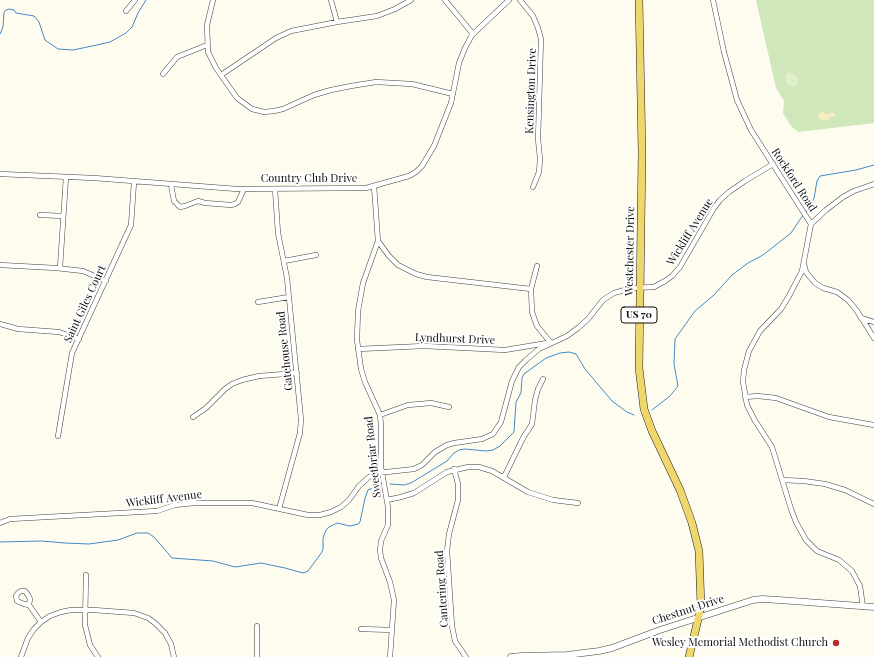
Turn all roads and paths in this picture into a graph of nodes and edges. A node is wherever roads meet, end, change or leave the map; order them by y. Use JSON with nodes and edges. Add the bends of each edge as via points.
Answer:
{"nodes":[{"id":1,"x":135,"y":0,"type":"edge"},
{"id":2,"x":213,"y":0,"type":"edge"},
{"id":3,"x":331,"y":0,"type":"edge"},
{"id":4,"x":411,"y":0,"type":"edge"},
{"id":5,"x":445,"y":0,"type":"edge"},
{"id":6,"x":509,"y":0,"type":"edge"},
{"id":7,"x":520,"y":0,"type":"edge"},
{"id":8,"x":639,"y":0,"type":"edge"},
{"id":9,"x":713,"y":0,"type":"edge"},
{"id":10,"x":126,"y":11,"type":"dead end"},
{"id":11,"x":336,"y":22,"type":"junction"},
{"id":12,"x":473,"y":34,"type":"junction"},
{"id":13,"x":207,"y":45,"type":"junction"},
{"id":14,"x":163,"y":74,"type":"dead end"},
{"id":15,"x":221,"y":75,"type":"junction"},
{"id":16,"x":453,"y":94,"type":"junction"},
{"id":17,"x":773,"y":164,"type":"junction"},
{"id":18,"x":0,"y":174,"type":"edge"},
{"id":19,"x":66,"y":177,"type":"junction"},
{"id":20,"x":134,"y":182,"type":"junction"},
{"id":21,"x":874,"y":184,"type":"edge"},
{"id":22,"x":171,"y":185,"type":"junction"},
{"id":23,"x":374,"y":186,"type":"junction"},
{"id":24,"x":533,"y":187,"type":"dead end"},
{"id":25,"x":244,"y":188,"type":"junction"},
{"id":26,"x":275,"y":189,"type":"junction"},
{"id":27,"x":40,"y":215,"type":"dead end"},
{"id":28,"x":63,"y":216,"type":"junction"},
{"id":29,"x":811,"y":224,"type":"junction"},
{"id":30,"x":378,"y":241,"type":"junction"},
{"id":31,"x":316,"y":255,"type":"dead end"},
{"id":32,"x":284,"y":261,"type":"junction"},
{"id":33,"x":804,"y":264,"type":"junction"},
{"id":34,"x":0,"y":265,"type":"edge"},
{"id":35,"x":537,"y":266,"type":"dead end"},
{"id":36,"x":60,"y":268,"type":"junction"},
{"id":37,"x":106,"y":280,"type":"junction"},
{"id":38,"x":640,"y":288,"type":"junction"},
{"id":39,"x":531,"y":290,"type":"junction"},
{"id":40,"x":289,"y":297,"type":"junction"},
{"id":41,"x":258,"y":302,"type":"dead end"},
{"id":42,"x":861,"y":318,"type":"junction"},
{"id":43,"x":874,"y":322,"type":"edge"},
{"id":44,"x":0,"y":324,"type":"edge"},
{"id":45,"x":874,"y":338,"type":"edge"},
{"id":46,"x":79,"y":339,"type":"junction"},
{"id":47,"x":551,"y":343,"type":"junction"},
{"id":48,"x":358,"y":349,"type":"junction"},
{"id":49,"x":297,"y":373,"type":"junction"},
{"id":50,"x":543,"y":379,"type":"dead end"},
{"id":51,"x":745,"y":397,"type":"junction"},
{"id":52,"x":449,"y":407,"type":"dead end"},
{"id":53,"x":380,"y":415,"type":"junction"},
{"id":54,"x":193,"y":418,"type":"dead end"},
{"id":55,"x":874,"y":425,"type":"edge"},
{"id":56,"x":58,"y":436,"type":"dead end"},
{"id":57,"x":454,"y":469,"type":"junction"},
{"id":58,"x":383,"y":473,"type":"junction"},
{"id":59,"x":504,"y":477,"type":"junction"},
{"id":60,"x":782,"y":480,"type":"junction"},
{"id":61,"x":387,"y":500,"type":"junction"},
{"id":62,"x":578,"y":503,"type":"dead end"},
{"id":63,"x":874,"y":504,"type":"edge"},
{"id":64,"x":279,"y":509,"type":"junction"},
{"id":65,"x":0,"y":523,"type":"edge"},
{"id":66,"x":86,"y":576,"type":"dead end"},
{"id":67,"x":29,"y":605,"type":"dead end"},
{"id":68,"x":863,"y":607,"type":"junction"},
{"id":69,"x":874,"y":607,"type":"edge"},
{"id":70,"x":86,"y":610,"type":"junction"},
{"id":71,"x":698,"y":618,"type":"junction"},
{"id":72,"x":41,"y":622,"type":"junction"},
{"id":73,"x":257,"y":626,"type":"dead end"},
{"id":74,"x":361,"y":628,"type":"dead end"},
{"id":75,"x":392,"y":630,"type":"junction"},
{"id":76,"x":21,"y":657,"type":"edge"},
{"id":77,"x":98,"y":657,"type":"edge"},
{"id":78,"x":174,"y":657,"type":"edge"},
{"id":79,"x":257,"y":657,"type":"edge"},
{"id":80,"x":390,"y":657,"type":"edge"},
{"id":81,"x":466,"y":657,"type":"edge"},
{"id":82,"x":511,"y":657,"type":"edge"},
{"id":83,"x":689,"y":657,"type":"edge"}],
"edges":[{"from":1,"to":10,"type":"street"},
{"from":2,"to":13,"type":"street","via":[[207,25]]},
{"from":3,"to":11,"type":"street"},
{"from":4,"to":11,"type":"street","via":[[377,16]]},
{"from":5,"to":12,"type":"street"},
{"from":6,"to":12,"type":"street","name":"Country Club Drive"},
{"from":7,"to":24,"type":"street","name":"Kensington Drive","via":[[532,16],[541,39],[538,139],[540,159],[539,172]]},
{"from":8,"to":38,"type":"main road","name":"Westchester Drive","number":"US 70","via":[[642,153]]},
{"from":9,"to":17,"type":"street","name":"Rockford Road","via":[[737,100],[751,130]]},
{"from":11,"to":15,"type":"street","via":[[284,33]]},
{"from":12,"to":16,"type":"street","name":"Country Club Drive","via":[[459,63]]},
{"from":13,"to":14,"type":"street","via":[[177,57]]},
{"from":13,"to":15,"type":"street","via":[[208,52]]},
{"from":15,"to":16,"type":"street","via":[[241,102],[252,109],[264,112],[283,109],[331,90],[372,83],[412,84]]},
{"from":16,"to":23,"type":"street","name":"Country Club Drive","via":[[440,134],[422,166],[409,176]]},
{"from":17,"to":29,"type":"street","name":"Rockford Road"},
{"from":17,"to":38,"type":"street","name":"Wickliff Avenue","via":[[720,200],[672,276],[654,287]]},
{"from":18,"to":19,"type":"street","name":"Country Club Drive"},
{"from":19,"to":20,"type":"street","name":"Country Club Drive"},
{"from":19,"to":28,"type":"street"},
{"from":20,"to":22,"type":"street","name":"Country Club Drive"},
{"from":20,"to":37,"type":"street","name":"Saint Giles Court","via":[[131,225]]},
{"from":21,"to":29,"type":"street","via":[[843,197]]},
{"from":22,"to":25,"type":"street","name":"Country Club Drive"},
{"from":22,"to":25,"type":"street","via":[[174,201],[180,207],[198,201],[235,204]]},
{"from":23,"to":26,"type":"street","name":"Country Club Drive"},
{"from":23,"to":30,"type":"street","name":"Sweetbriar Road"},
{"from":25,"to":26,"type":"street","name":"Country Club Drive"},
{"from":26,"to":32,"type":"street","name":"Gatehouse Road","via":[[278,233]]},
{"from":27,"to":28,"type":"street"},
{"from":28,"to":36,"type":"street"},
{"from":29,"to":33,"type":"street","name":"Rockford Road"},
{"from":30,"to":39,"type":"street","via":[[398,265],[416,274]]},
{"from":30,"to":48,"type":"street","name":"Sweetbriar Road","via":[[360,298]]},
{"from":31,"to":32,"type":"street"},
{"from":32,"to":40,"type":"street","name":"Gatehouse Road"},
{"from":33,"to":42,"type":"street","via":[[806,272],[815,283],[837,292],[848,300]]},
{"from":33,"to":51,"type":"street","name":"Rockford Road","via":[[781,309],[760,331],[751,346],[744,370]]},
{"from":34,"to":36,"type":"street"},
{"from":35,"to":39,"type":"street"},
{"from":36,"to":37,"type":"street","via":[[83,271]]},
{"from":37,"to":46,"type":"street","name":"Saint Giles Court"},
{"from":38,"to":47,"type":"street","name":"Wickliff Avenue","via":[[614,293],[603,300],[578,328]]},
{"from":38,"to":71,"type":"main road","name":"Westchester Drive","number":"US 70","via":[[640,388],[652,432],[680,490],[692,523],[699,558],[701,607]]},
{"from":39,"to":47,"type":"street","via":[[534,319]]},
{"from":40,"to":41,"type":"street"},
{"from":40,"to":49,"type":"street","name":"Gatehouse Road"},
{"from":42,"to":43,"type":"street"},
{"from":42,"to":45,"type":"street"},
{"from":44,"to":46,"type":"street","via":[[18,329],[59,332]]},
{"from":46,"to":56,"type":"street","name":"Saint Giles Court","via":[[72,353]]},
{"from":47,"to":48,"type":"street","name":"Lyndhurst Drive","via":[[505,350],[424,346]]},
{"from":47,"to":58,"type":"street","name":"Wickliff Avenue","via":[[526,360],[515,374],[501,422],[493,434],[482,439],[447,445],[414,469]]},
{"from":48,"to":53,"type":"street","name":"Sweetbriar Road","via":[[365,382]]},
{"from":49,"to":54,"type":"street","via":[[242,380],[225,389]]},
{"from":49,"to":64,"type":"street","name":"Gatehouse Road","via":[[300,433]]},
{"from":50,"to":59,"type":"street","via":[[535,400],[532,424]]},
{"from":51,"to":55,"type":"street","via":[[776,398],[828,417]]},
{"from":51,"to":60,"type":"street","name":"Rockford Road","via":[[754,419],[772,447]]},
{"from":52,"to":53,"type":"street","via":[[430,403],[408,405]]},
{"from":53,"to":58,"type":"street","name":"Sweetbriar Road"},
{"from":57,"to":59,"type":"street","via":[[479,467]]},
{"from":57,"to":61,"type":"street","via":[[414,493]]},
{"from":57,"to":81,"type":"street","name":"Cantering Road","via":[[458,484],[458,500],[447,551],[452,626],[455,640]]},
{"from":58,"to":61,"type":"street","name":"Sweetbriar Road"},
{"from":58,"to":64,"type":"street","name":"Wickliff Avenue","via":[[365,479],[349,500],[331,512],[308,515]]},
{"from":59,"to":62,"type":"street","via":[[528,492],[553,500]]},
{"from":60,"to":63,"type":"street","via":[[825,484],[845,490]]},
{"from":60,"to":68,"type":"street","name":"Rockford Road","via":[[796,522],[806,540],[818,551],[840,560],[852,571],[860,586]]},
{"from":61,"to":75,"type":"street","name":"Sweetbriar Road","via":[[388,525],[380,550],[393,595]]},
{"from":64,"to":65,"type":"street","name":"Wickliff Avenue","via":[[252,503],[194,503],[175,505],[157,511],[10,519]]},
{"from":66,"to":70,"type":"street"},
{"from":67,"to":72,"type":"street"},
{"from":68,"to":69,"type":"street","name":"Chestnut Drive"},
{"from":68,"to":71,"type":"street","name":"Chestnut Drive","via":[[762,599],[744,602]]},
{"from":70,"to":72,"type":"street","via":[[61,612]]},
{"from":70,"to":77,"type":"street","via":[[87,634],[90,645]]},
{"from":70,"to":78,"type":"street","via":[[128,612],[148,618],[165,633]]},
{"from":71,"to":82,"type":"street","name":"Chestnut Drive","via":[[599,651]]},
{"from":71,"to":83,"type":"main road","name":"Westchester Drive","number":"US 70"},
{"from":72,"to":76,"type":"street","via":[[28,638]]},
{"from":73,"to":79,"type":"street"},
{"from":74,"to":75,"type":"street"},
{"from":75,"to":80,"type":"street","name":"Sweetbriar Road"}]}
